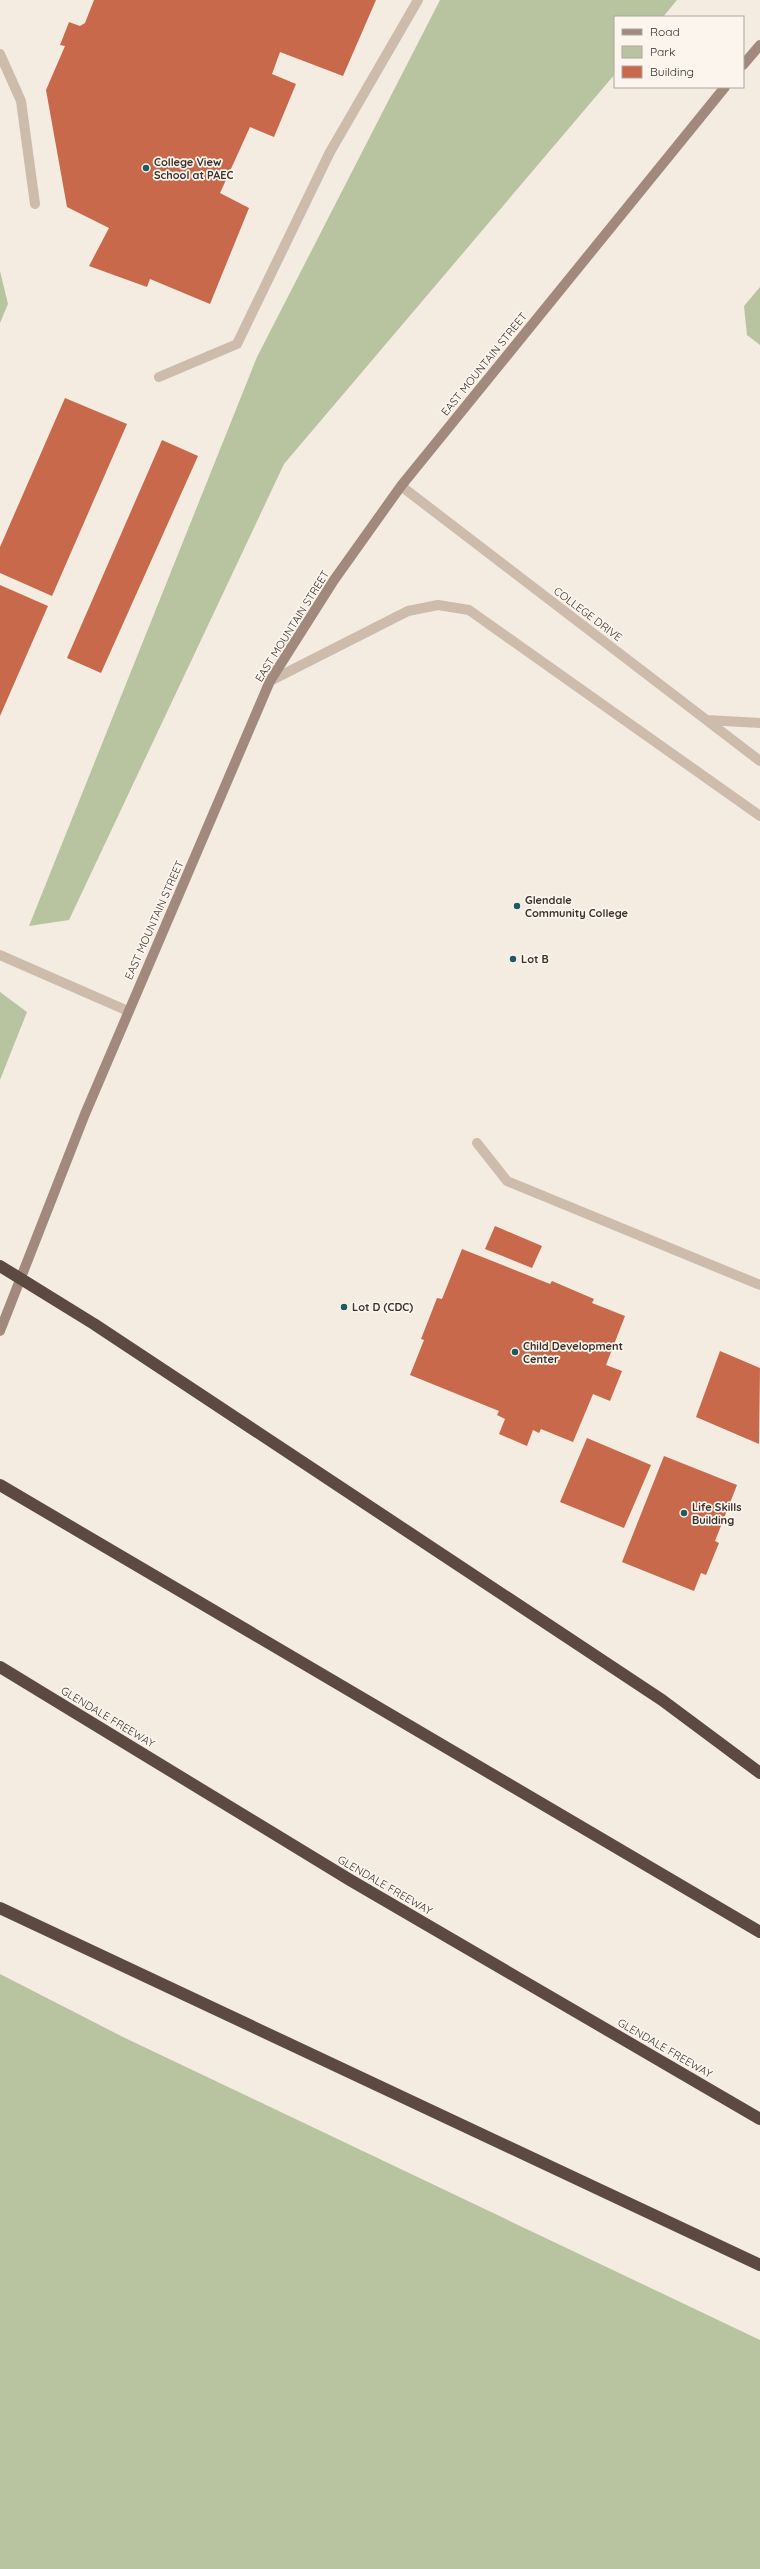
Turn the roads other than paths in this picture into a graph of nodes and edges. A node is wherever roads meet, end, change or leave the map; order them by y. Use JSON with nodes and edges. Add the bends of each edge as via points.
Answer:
{"nodes":[{"id":1,"x":418,"y":0,"type":"edge"},
{"id":2,"x":760,"y":45,"type":"edge"},
{"id":3,"x":0,"y":54,"type":"edge"},
{"id":4,"x":744,"y":64,"type":"edge"},
{"id":5,"x":724,"y":88,"type":"edge"},
{"id":6,"x":35,"y":204,"type":"dead end"},
{"id":7,"x":159,"y":377,"type":"dead end"},
{"id":8,"x":401,"y":486,"type":"junction"},
{"id":9,"x":270,"y":681,"type":"junction"},
{"id":10,"x":707,"y":720,"type":"junction"},
{"id":11,"x":760,"y":723,"type":"edge"},
{"id":12,"x":760,"y":761,"type":"edge"},
{"id":13,"x":760,"y":816,"type":"edge"},
{"id":14,"x":0,"y":955,"type":"edge"},
{"id":15,"x":128,"y":1011,"type":"junction"},
{"id":16,"x":477,"y":1143,"type":"dead end"},
{"id":17,"x":0,"y":1266,"type":"edge"},
{"id":18,"x":20,"y":1278,"type":"junction"},
{"id":19,"x":760,"y":1285,"type":"edge"},
{"id":20,"x":0,"y":1331,"type":"edge"},
{"id":21,"x":0,"y":1485,"type":"edge"},
{"id":22,"x":0,"y":1667,"type":"edge"},
{"id":23,"x":760,"y":1773,"type":"edge"},
{"id":24,"x":0,"y":1908,"type":"edge"},
{"id":25,"x":760,"y":1932,"type":"edge"},
{"id":26,"x":760,"y":2119,"type":"edge"},
{"id":27,"x":760,"y":2265,"type":"edge"}],
"edges":[{"from":1,"to":7,"type":"lane","via":[[330,152],[237,344]]},
{"from":2,"to":4,"type":"main road"},
{"from":3,"to":6,"type":"lane","via":[[21,100]]},
{"from":5,"to":8,"type":"main road","name":"EAST MOUNTAIN STREET"},
{"from":8,"to":9,"type":"main road","name":"EAST MOUNTAIN STREET","via":[[334,580]]},
{"from":8,"to":10,"type":"lane","name":"COLLEGE DRIVE"},
{"from":9,"to":13,"type":"lane","via":[[398,614],[428,606],[459,607],[469,610]]},
{"from":9,"to":15,"type":"main road","name":"EAST MOUNTAIN STREET"},
{"from":10,"to":11,"type":"lane"},
{"from":10,"to":12,"type":"lane","name":"COLLEGE DRIVE"},
{"from":14,"to":15,"type":"lane"},
{"from":15,"to":18,"type":"main road","name":"EAST MOUNTAIN STREET"},
{"from":16,"to":19,"type":"lane","via":[[507,1181]]},
{"from":17,"to":18,"type":"highway"},
{"from":18,"to":20,"type":"main road","name":"EAST MOUNTAIN STREET"},
{"from":18,"to":23,"type":"highway","via":[[178,1379],[662,1700]]},
{"from":21,"to":25,"type":"highway"},
{"from":22,"to":26,"type":"highway","name":"GLENDALE FREEWAY","via":[[350,1880]]},
{"from":24,"to":27,"type":"highway"}]}
